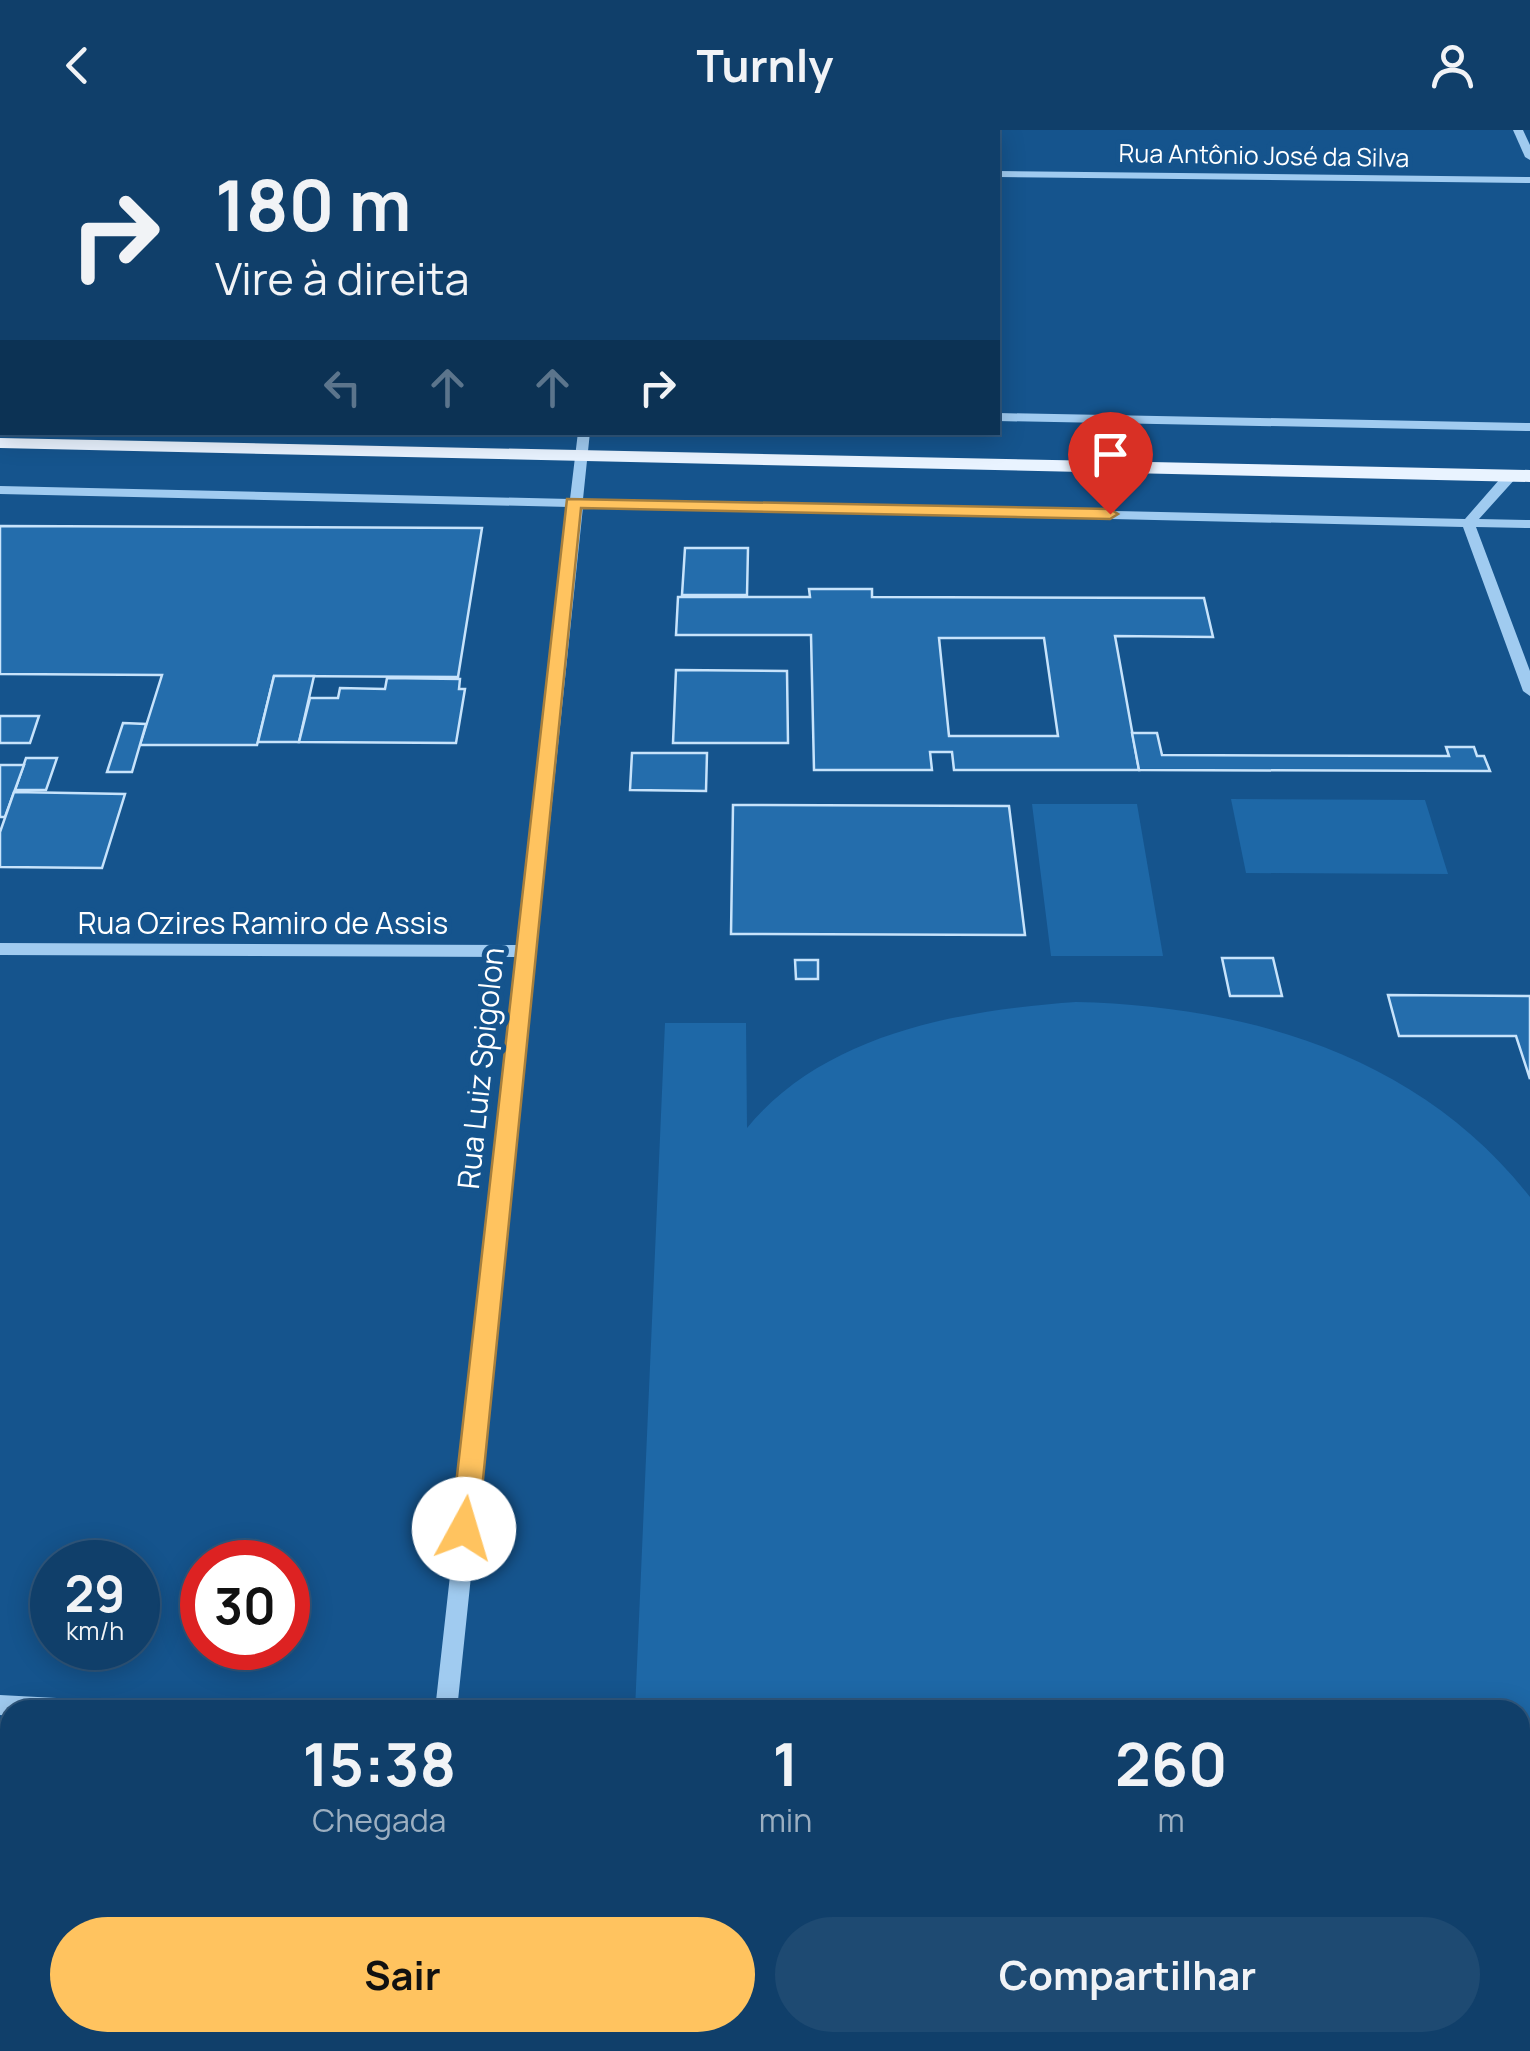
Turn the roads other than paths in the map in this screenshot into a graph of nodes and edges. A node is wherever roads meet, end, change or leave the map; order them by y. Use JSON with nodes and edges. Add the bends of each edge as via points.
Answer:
{"nodes":[{"id":1,"x":1518,"y":130,"type":"edge"},
{"id":2,"x":1530,"y":157,"type":"edge"},
{"id":3,"x":1000,"y":174,"type":"edge"},
{"id":4,"x":1530,"y":180,"type":"edge"},
{"id":5,"x":1000,"y":416,"type":"edge"},
{"id":6,"x":1530,"y":427,"type":"edge"},
{"id":7,"x":584,"y":435,"type":"edge"},
{"id":8,"x":0,"y":443,"type":"edge"},
{"id":9,"x":581,"y":455,"type":"junction"},
{"id":10,"x":1521,"y":476,"type":"edge"},
{"id":11,"x":0,"y":490,"type":"edge"},
{"id":12,"x":573,"y":503,"type":"junction"},
{"id":13,"x":1468,"y":523,"type":"junction"},
{"id":14,"x":1530,"y":524,"type":"edge"},
{"id":15,"x":1530,"y":691,"type":"edge"},
{"id":16,"x":0,"y":949,"type":"edge"},
{"id":17,"x":525,"y":951,"type":"junction"},
{"id":18,"x":447,"y":1700,"type":"edge"}],
"edges":[{"from":1,"to":2,"type":"street"},
{"from":3,"to":4,"type":"street","name":"Rua Antônio José da Silva"},
{"from":5,"to":6,"type":"street"},
{"from":7,"to":9,"type":"street","name":"Rua Luiz Spigolon"},
{"from":8,"to":9,"type":"main road"},
{"from":9,"to":10,"type":"main road"},
{"from":9,"to":12,"type":"street","name":"Rua Luiz Spigolon"},
{"from":10,"to":13,"type":"street"},
{"from":11,"to":12,"type":"street"},
{"from":12,"to":13,"type":"street"},
{"from":12,"to":17,"type":"street","name":"Rua Luiz Spigolon"},
{"from":13,"to":14,"type":"street"},
{"from":13,"to":15,"type":"street"},
{"from":16,"to":17,"type":"street","name":"Rua Ozires Ramiro de Assis"},
{"from":17,"to":18,"type":"street","name":"Rua Luiz Spigolon"}]}
